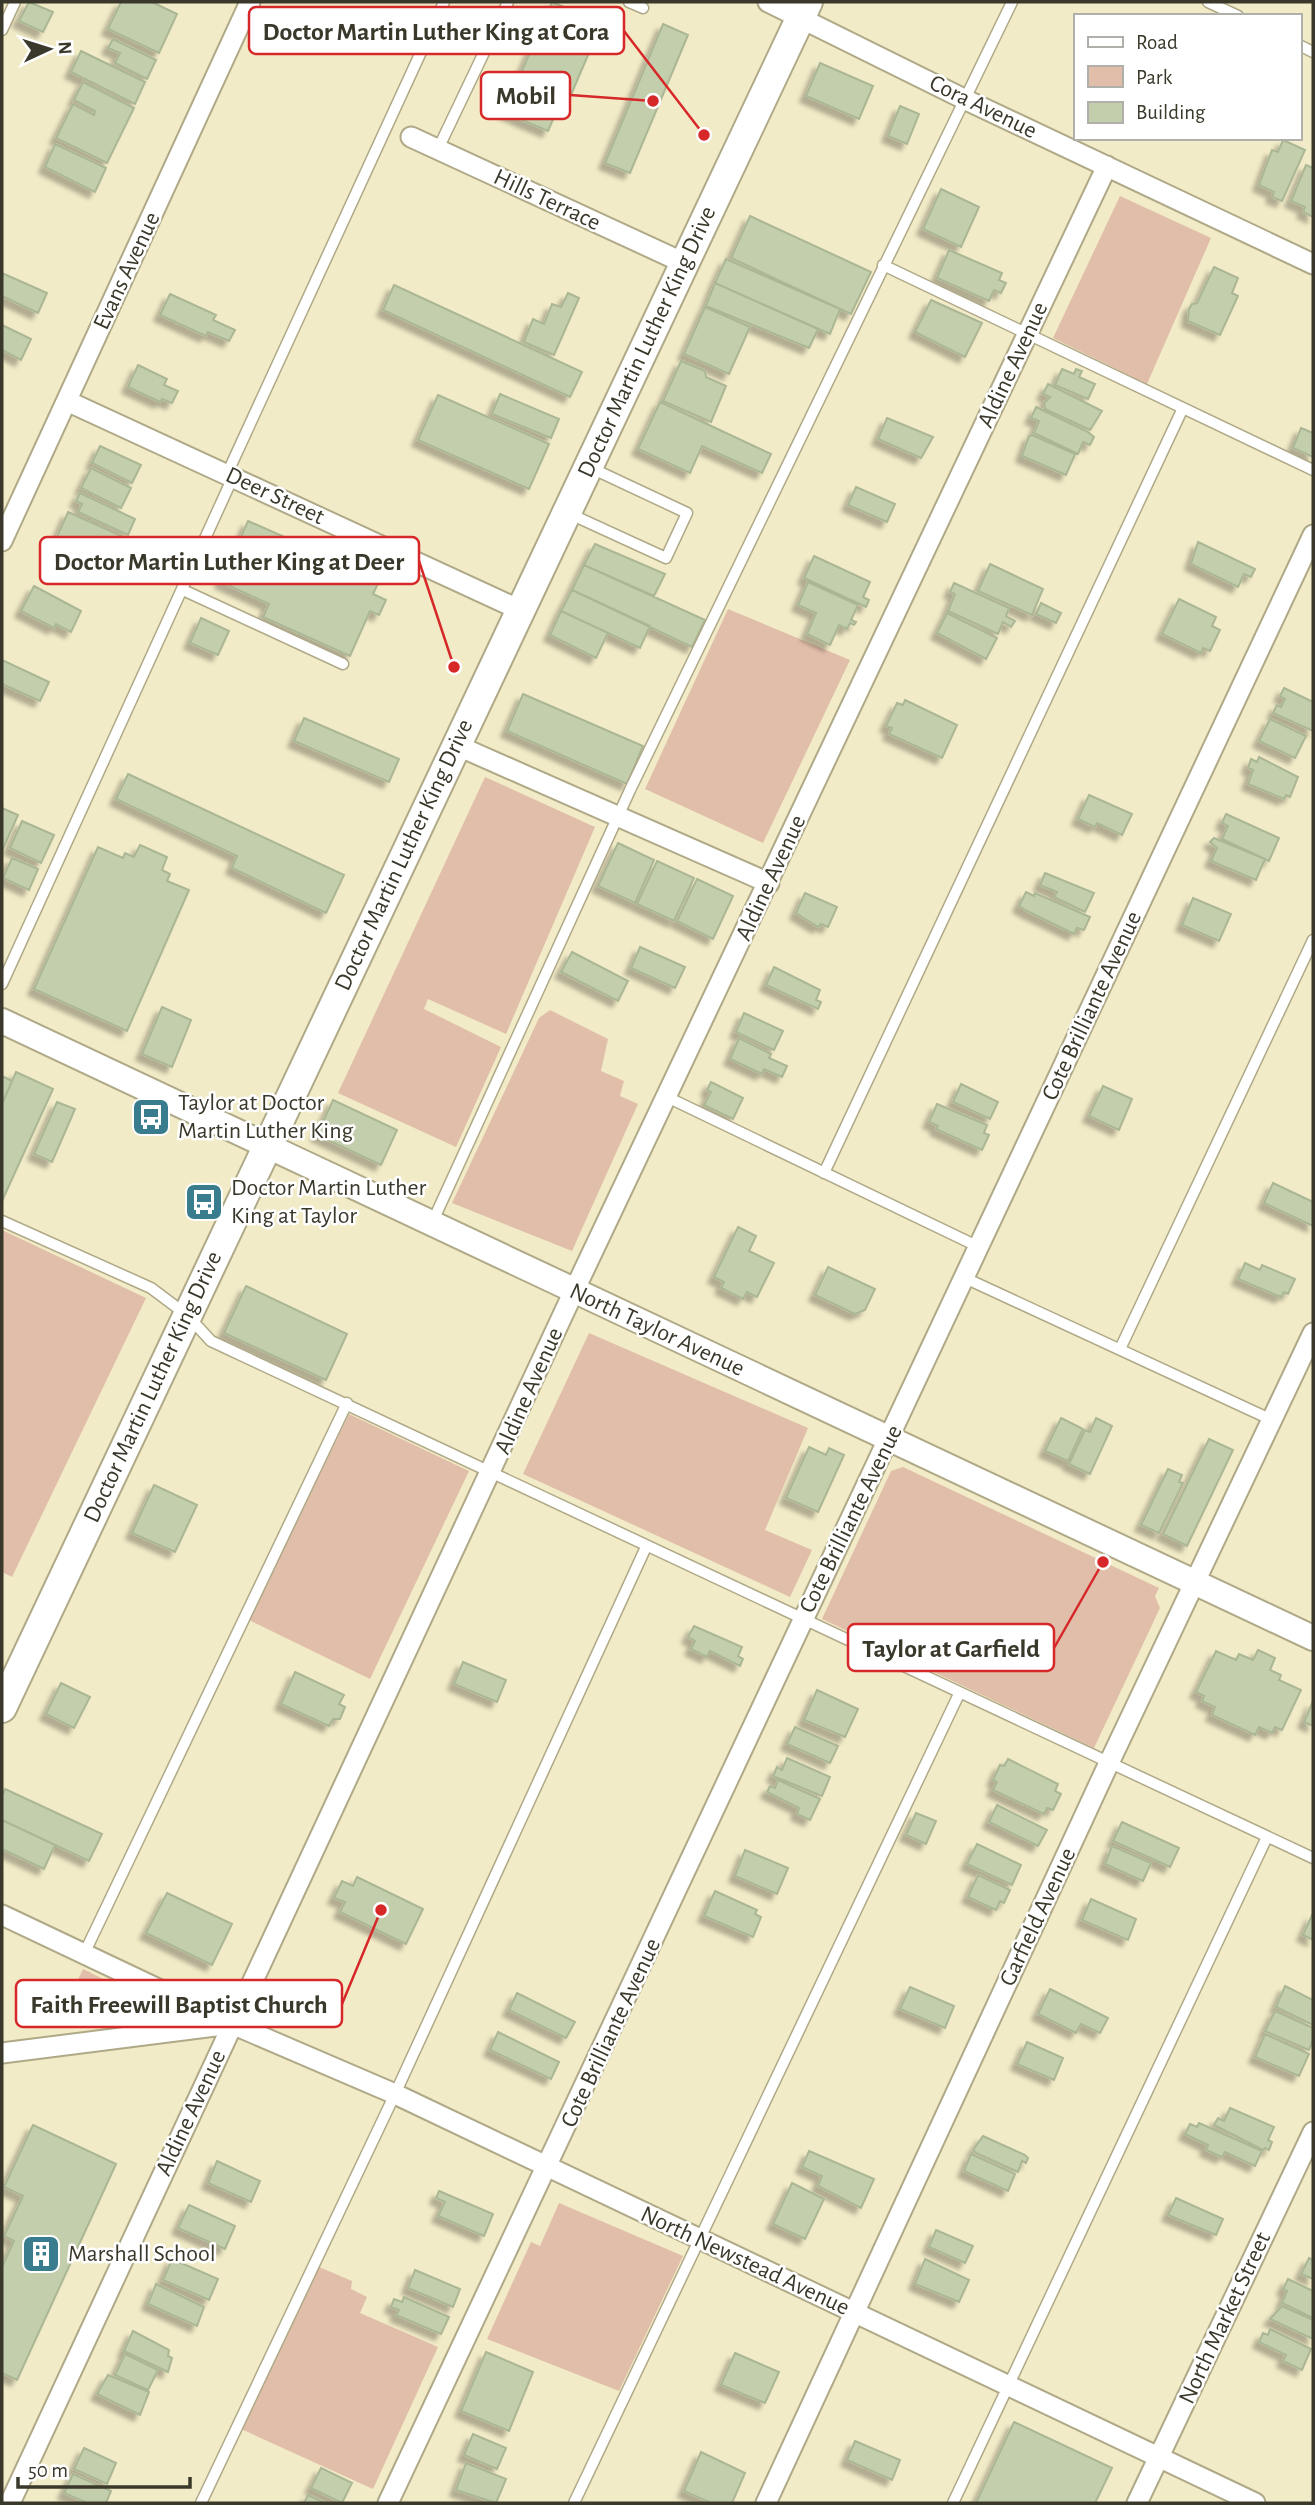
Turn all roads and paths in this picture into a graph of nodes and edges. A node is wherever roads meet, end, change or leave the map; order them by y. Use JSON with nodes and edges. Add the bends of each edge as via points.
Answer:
{"nodes":[{"id":1,"x":15,"y":2,"type":"edge"},
{"id":2,"x":250,"y":2,"type":"edge"},
{"id":3,"x":444,"y":2,"type":"edge"},
{"id":4,"x":508,"y":2,"type":"edge"},
{"id":5,"x":629,"y":2,"type":"edge"},
{"id":6,"x":768,"y":2,"type":"edge"},
{"id":7,"x":1012,"y":2,"type":"edge"},
{"id":8,"x":1209,"y":2,"type":"edge"},
{"id":9,"x":643,"y":8,"type":"dead end"},
{"id":10,"x":804,"y":9,"type":"edge"},
{"id":11,"x":1234,"y":14,"type":"edge"},
{"id":12,"x":2,"y":30,"type":"edge"},
{"id":13,"x":964,"y":99,"type":"junction"},
{"id":14,"x":411,"y":137,"type":"dead end"},
{"id":15,"x":438,"y":149,"type":"junction"},
{"id":16,"x":1107,"y":166,"type":"junction"},
{"id":17,"x":684,"y":263,"type":"junction"},
{"id":18,"x":1313,"y":264,"type":"edge"},
{"id":19,"x":883,"y":265,"type":"junction"},
{"id":20,"x":1027,"y":333,"type":"junction"},
{"id":21,"x":67,"y":401,"type":"junction"},
{"id":22,"x":1183,"y":408,"type":"junction"},
{"id":23,"x":589,"y":467,"type":"junction"},
{"id":24,"x":1313,"y":470,"type":"edge"},
{"id":25,"x":230,"y":475,"type":"junction"},
{"id":26,"x":566,"y":513,"type":"junction"},
{"id":27,"x":1313,"y":535,"type":"edge"},
{"id":28,"x":2,"y":541,"type":"edge"},
{"id":29,"x":183,"y":590,"type":"junction"},
{"id":30,"x":520,"y":610,"type":"junction"},
{"id":31,"x":343,"y":664,"type":"dead end"},
{"id":32,"x":456,"y":746,"type":"junction"},
{"id":33,"x":618,"y":816,"type":"junction"},
{"id":34,"x":769,"y":883,"type":"junction"},
{"id":35,"x":1313,"y":940,"type":"edge"},
{"id":36,"x":2,"y":985,"type":"edge"},
{"id":37,"x":2,"y":1021,"type":"edge"},
{"id":38,"x":667,"y":1097,"type":"junction"},
{"id":39,"x":267,"y":1146,"type":"junction"},
{"id":40,"x":824,"y":1173,"type":"junction"},
{"id":41,"x":2,"y":1221,"type":"edge"},
{"id":42,"x":432,"y":1223,"type":"junction"},
{"id":43,"x":979,"y":1247,"type":"junction"},
{"id":44,"x":965,"y":1278,"type":"junction"},
{"id":45,"x":575,"y":1291,"type":"junction"},
{"id":46,"x":187,"y":1315,"type":"junction"},
{"id":47,"x":1313,"y":1333,"type":"edge"},
{"id":48,"x":1120,"y":1349,"type":"junction"},
{"id":49,"x":1309,"y":1355,"type":"edge"},
{"id":50,"x":347,"y":1403,"type":"junction"},
{"id":51,"x":1272,"y":1419,"type":"junction"},
{"id":52,"x":889,"y":1438,"type":"junction"},
{"id":53,"x":491,"y":1475,"type":"junction"},
{"id":54,"x":646,"y":1547,"type":"junction"},
{"id":55,"x":1196,"y":1582,"type":"junction"},
{"id":56,"x":802,"y":1620,"type":"junction"},
{"id":57,"x":1313,"y":1638,"type":"edge"},
{"id":58,"x":959,"y":1694,"type":"junction"},
{"id":59,"x":2,"y":1709,"type":"edge"},
{"id":60,"x":1108,"y":1765,"type":"junction"},
{"id":61,"x":1268,"y":1837,"type":"junction"},
{"id":62,"x":1313,"y":1858,"type":"edge"},
{"id":63,"x":2,"y":1915,"type":"edge"},
{"id":64,"x":84,"y":1954,"type":"junction"},
{"id":65,"x":232,"y":2024,"type":"junction"},
{"id":66,"x":2,"y":2053,"type":"edge"},
{"id":67,"x":395,"y":2094,"type":"junction"},
{"id":68,"x":1313,"y":2132,"type":"edge"},
{"id":69,"x":548,"y":2168,"type":"junction"},
{"id":70,"x":698,"y":2239,"type":"junction"},
{"id":71,"x":856,"y":2314,"type":"junction"},
{"id":72,"x":1008,"y":2387,"type":"junction"},
{"id":73,"x":1158,"y":2459,"type":"junction"},
{"id":74,"x":10,"y":2503,"type":"edge"},
{"id":75,"x":201,"y":2503,"type":"edge"},
{"id":76,"x":388,"y":2503,"type":"edge"},
{"id":77,"x":574,"y":2503,"type":"edge"},
{"id":78,"x":766,"y":2503,"type":"edge"},
{"id":79,"x":953,"y":2503,"type":"edge"},
{"id":80,"x":1138,"y":2503,"type":"edge"},
{"id":81,"x":1255,"y":2503,"type":"edge"}],
"edges":[{"from":1,"to":12,"type":"lane"},
{"from":2,"to":21,"type":"street","name":"Evans Avenue"},
{"from":3,"to":25,"type":"lane"},
{"from":4,"to":15,"type":"lane"},
{"from":5,"to":9,"type":"lane"},
{"from":6,"to":10,"type":"street","name":"Cora Avenue"},
{"from":7,"to":13,"type":"lane"},
{"from":8,"to":11,"type":"lane"},
{"from":10,"to":13,"type":"street","name":"Cora Avenue"},
{"from":10,"to":17,"type":"main road","name":"Doctor Martin Luther King Drive"},
{"from":13,"to":16,"type":"street","name":"Cora Avenue"},
{"from":13,"to":19,"type":"lane"},
{"from":14,"to":15,"type":"street","name":"Hills Terrace"},
{"from":15,"to":17,"type":"street","name":"Hills Terrace"},
{"from":16,"to":18,"type":"street","name":"Cora Avenue"},
{"from":16,"to":20,"type":"street","name":"Aldine Avenue"},
{"from":17,"to":23,"type":"main road","name":"Doctor Martin Luther King Drive"},
{"from":19,"to":20,"type":"lane"},
{"from":19,"to":33,"type":"lane"},
{"from":20,"to":22,"type":"lane"},
{"from":20,"to":34,"type":"street","name":"Aldine Avenue"},
{"from":21,"to":25,"type":"street","name":"Deer Street"},
{"from":21,"to":28,"type":"street","name":"Evans Avenue"},
{"from":22,"to":24,"type":"lane"},
{"from":22,"to":40,"type":"lane"},
{"from":23,"to":26,"type":"main road","name":"Doctor Martin Luther King Drive"},
{"from":23,"to":26,"type":"lane","via":[[687,513],[666,558]]},
{"from":25,"to":29,"type":"lane"},
{"from":25,"to":30,"type":"street","name":"Deer Street"},
{"from":26,"to":30,"type":"main road","name":"Doctor Martin Luther King Drive"},
{"from":27,"to":43,"type":"street","name":"Cote Brilliante Avenue"},
{"from":29,"to":31,"type":"lane"},
{"from":29,"to":36,"type":"lane"},
{"from":30,"to":32,"type":"main road","name":"Doctor Martin Luther King Drive"},
{"from":32,"to":33,"type":"street"},
{"from":32,"to":39,"type":"main road","name":"Doctor Martin Luther King Drive"},
{"from":33,"to":34,"type":"street"},
{"from":33,"to":42,"type":"lane"},
{"from":34,"to":38,"type":"street","name":"Aldine Avenue"},
{"from":35,"to":48,"type":"lane"},
{"from":37,"to":39,"type":"street","name":"North Taylor Avenue"},
{"from":38,"to":40,"type":"lane"},
{"from":38,"to":45,"type":"street","name":"Aldine Avenue"},
{"from":39,"to":42,"type":"street","name":"North Taylor Avenue"},
{"from":39,"to":46,"type":"main road","name":"Doctor Martin Luther King Drive"},
{"from":40,"to":43,"type":"lane"},
{"from":41,"to":46,"type":"lane","via":[[151,1288]]},
{"from":42,"to":45,"type":"street","name":"North Taylor Avenue"},
{"from":43,"to":44,"type":"street","name":"Cote Brilliante Avenue"},
{"from":44,"to":48,"type":"lane"},
{"from":44,"to":52,"type":"street","name":"Cote Brilliante Avenue"},
{"from":45,"to":52,"type":"street","name":"North Taylor Avenue"},
{"from":45,"to":53,"type":"street","name":"Aldine Avenue"},
{"from":46,"to":50,"type":"lane","via":[[211,1340]]},
{"from":46,"to":59,"type":"main road","name":"Doctor Martin Luther King Drive"},
{"from":47,"to":49,"type":"street","name":"Garfield Avenue"},
{"from":48,"to":51,"type":"lane"},
{"from":49,"to":51,"type":"street","name":"Garfield Avenue"},
{"from":50,"to":53,"type":"lane"},
{"from":50,"to":64,"type":"lane"},
{"from":51,"to":55,"type":"street","name":"Garfield Avenue"},
{"from":52,"to":55,"type":"street","name":"North Taylor Avenue"},
{"from":52,"to":56,"type":"street","name":"Cote Brilliante Avenue"},
{"from":53,"to":54,"type":"lane"},
{"from":53,"to":65,"type":"street","name":"Aldine Avenue"},
{"from":54,"to":56,"type":"lane"},
{"from":54,"to":67,"type":"lane"},
{"from":55,"to":57,"type":"street","name":"North Taylor Avenue"},
{"from":55,"to":60,"type":"street","name":"Garfield Avenue"},
{"from":56,"to":58,"type":"lane"},
{"from":56,"to":69,"type":"street","name":"Cote Brilliante Avenue"},
{"from":58,"to":60,"type":"lane"},
{"from":58,"to":70,"type":"lane"},
{"from":60,"to":61,"type":"lane"},
{"from":60,"to":71,"type":"street","name":"Garfield Avenue"},
{"from":61,"to":62,"type":"lane"},
{"from":61,"to":72,"type":"lane"},
{"from":63,"to":64,"type":"street","name":"North Newstead Avenue"},
{"from":64,"to":65,"type":"street","name":"North Newstead Avenue"},
{"from":65,"to":66,"type":"street"},
{"from":65,"to":67,"type":"street","name":"North Newstead Avenue"},
{"from":65,"to":74,"type":"street","name":"Aldine Avenue"},
{"from":67,"to":69,"type":"street","name":"North Newstead Avenue"},
{"from":67,"to":75,"type":"lane"},
{"from":68,"to":73,"type":"street","name":"North Market Street"},
{"from":69,"to":70,"type":"street","name":"North Newstead Avenue"},
{"from":69,"to":76,"type":"street","name":"Cote Brilliante Avenue"},
{"from":70,"to":71,"type":"street","name":"North Newstead Avenue"},
{"from":70,"to":77,"type":"lane"},
{"from":71,"to":72,"type":"street","name":"North Newstead Avenue"},
{"from":71,"to":78,"type":"street","name":"Garfield Avenue"},
{"from":72,"to":73,"type":"street","name":"North Newstead Avenue"},
{"from":72,"to":79,"type":"lane"},
{"from":73,"to":80,"type":"street","name":"North Market Street"},
{"from":73,"to":81,"type":"street","name":"North Newstead Avenue"}]}
